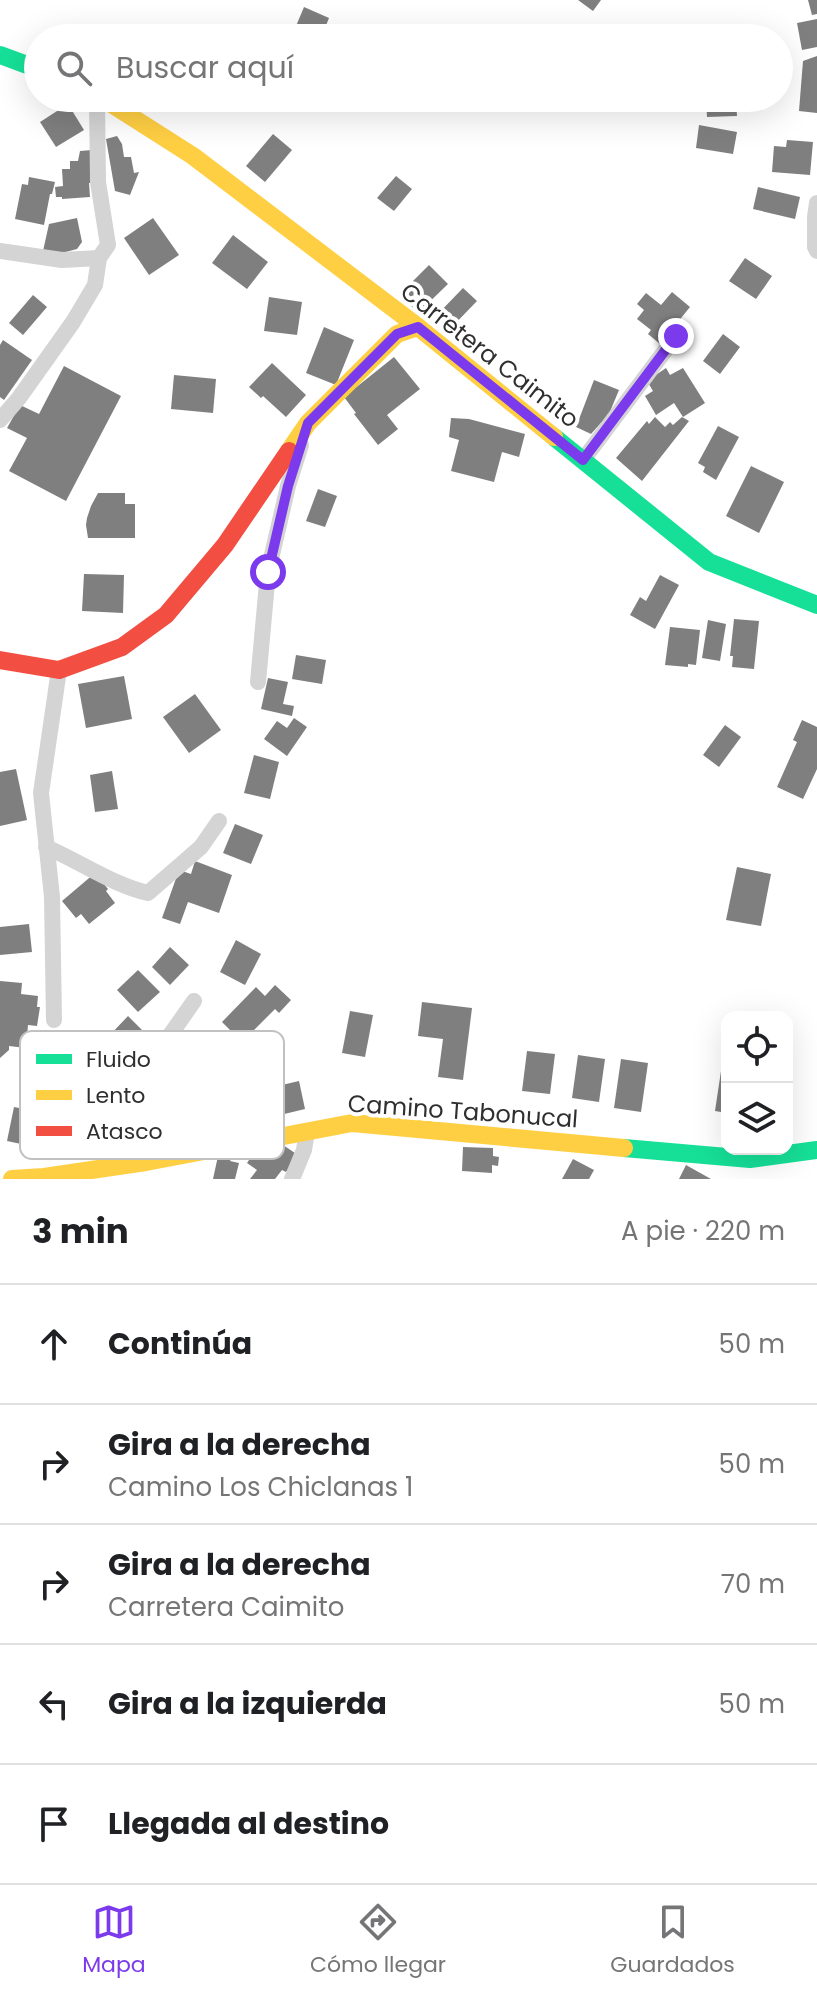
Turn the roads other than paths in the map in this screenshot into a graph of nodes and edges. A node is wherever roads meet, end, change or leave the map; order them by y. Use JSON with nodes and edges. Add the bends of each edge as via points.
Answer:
{"nodes":[{"id":1,"x":0,"y":55,"type":"edge"},
{"id":2,"x":24,"y":64,"type":"edge"},
{"id":3,"x":99,"y":112,"type":"edge"},
{"id":4,"x":122,"y":112,"type":"edge"},
{"id":5,"x":817,"y":203,"type":"edge"},
{"id":6,"x":0,"y":251,"type":"edge"},
{"id":7,"x":817,"y":251,"type":"edge"},
{"id":8,"x":99,"y":258,"type":"junction"},
{"id":9,"x":418,"y":327,"type":"junction"},
{"id":10,"x":676,"y":336,"type":"dead end"},
{"id":11,"x":0,"y":420,"type":"edge"},
{"id":12,"x":308,"y":423,"type":"junction"},
{"id":13,"x":583,"y":460,"type":"junction"},
{"id":14,"x":817,"y":605,"type":"edge"},
{"id":15,"x":0,"y":660,"type":"edge"},
{"id":16,"x":59,"y":670,"type":"junction"},
{"id":17,"x":258,"y":682,"type":"dead end"},
{"id":18,"x":219,"y":821,"type":"dead end"},
{"id":19,"x":46,"y":847,"type":"junction"},
{"id":20,"x":194,"y":1001,"type":"dead end"},
{"id":21,"x":54,"y":1020,"type":"dead end"},
{"id":22,"x":173,"y":1031,"type":"edge"},
{"id":23,"x":307,"y":1131,"type":"junction"},
{"id":24,"x":284,"y":1135,"type":"edge"},
{"id":25,"x":817,"y":1150,"type":"edge"},
{"id":26,"x":114,"y":1159,"type":"edge"},
{"id":27,"x":157,"y":1159,"type":"edge"},
{"id":28,"x":114,"y":1167,"type":"junction"},
{"id":29,"x":12,"y":1179,"type":"edge"},
{"id":30,"x":292,"y":1179,"type":"edge"}],
"edges":[{"from":1,"to":2,"type":"street"},
{"from":3,"to":8,"type":"street","via":[[98,182],[108,245]]},
{"from":4,"to":9,"type":"street","name":"Carretera Caimito","via":[[193,156]]},
{"from":5,"to":7,"type":"street"},
{"from":6,"to":8,"type":"street","via":[[62,260]]},
{"from":8,"to":11,"type":"street","via":[[95,285],[73,322]]},
{"from":9,"to":12,"type":"street","via":[[397,334]]},
{"from":9,"to":13,"type":"street","name":"Carretera Caimito"},
{"from":10,"to":13,"type":"street"},
{"from":12,"to":16,"type":"street","via":[[225,545],[166,615],[122,647]]},
{"from":12,"to":17,"type":"street","via":[[268,572]]},
{"from":13,"to":14,"type":"street","name":"Carretera Caimito","via":[[709,562]]},
{"from":15,"to":16,"type":"street"},
{"from":16,"to":19,"type":"street","via":[[41,793]]},
{"from":18,"to":19,"type":"street","via":[[201,847],[148,893]]},
{"from":19,"to":21,"type":"street"},
{"from":20,"to":22,"type":"street"},
{"from":23,"to":24,"type":"street","name":"Camino Tabonucal"},
{"from":23,"to":25,"type":"street","name":"Camino Tabonucal","via":[[352,1123],[750,1159]]},
{"from":23,"to":30,"type":"street"},
{"from":26,"to":28,"type":"street"},
{"from":27,"to":28,"type":"street","name":"Camino Tabonucal"},
{"from":28,"to":29,"type":"street","name":"Camino Tabonucal"}]}
